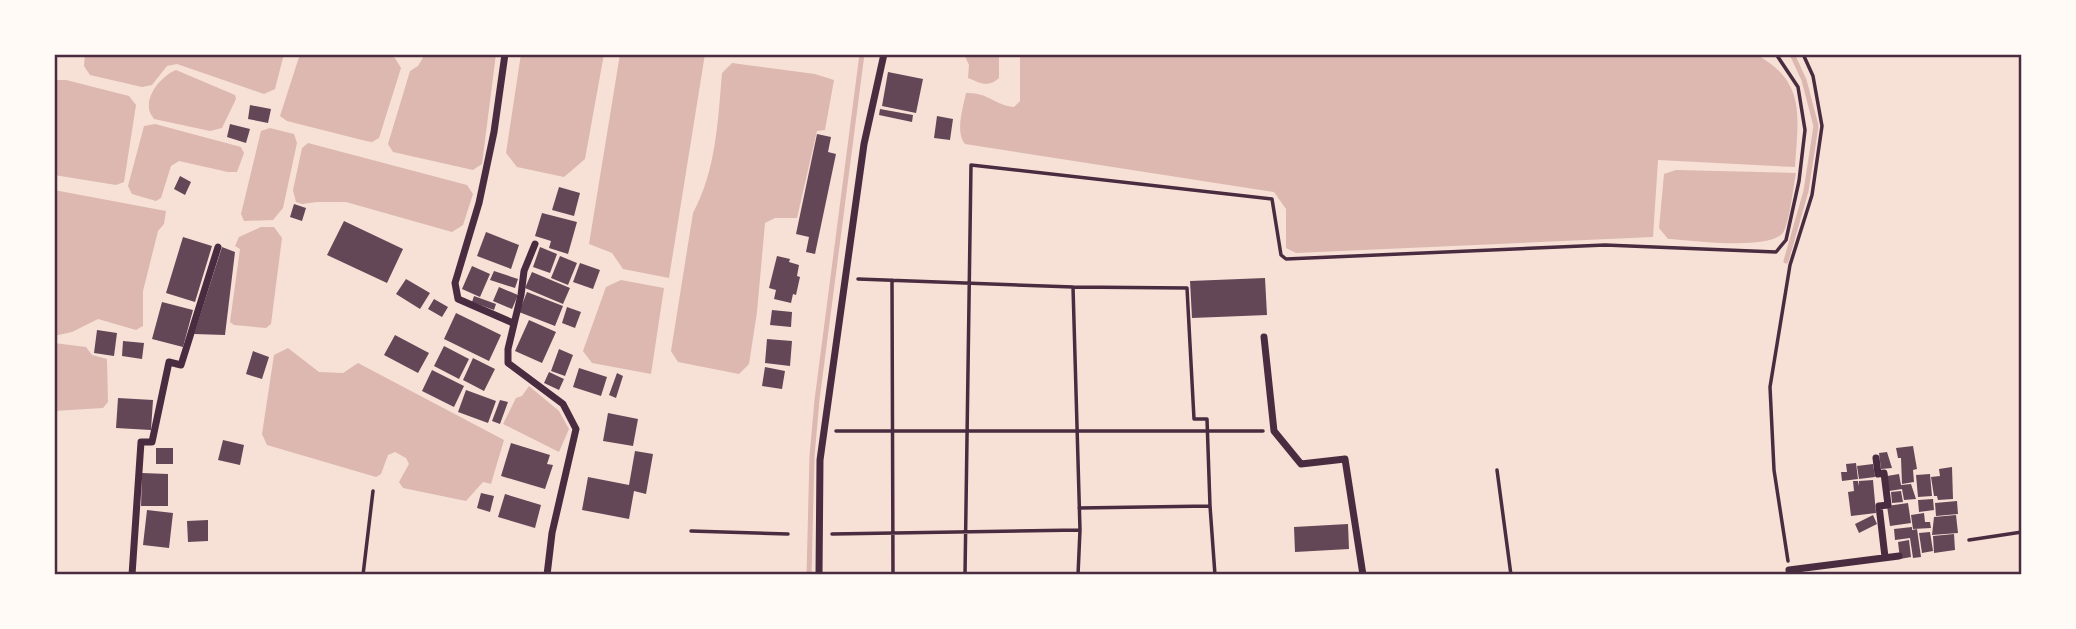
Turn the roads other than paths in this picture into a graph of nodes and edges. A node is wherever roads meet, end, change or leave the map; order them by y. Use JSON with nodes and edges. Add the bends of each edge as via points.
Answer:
{"nodes":[{"id":1,"x":505,"y":54,"type":"edge"},
{"id":2,"x":884,"y":54,"type":"edge"},
{"id":3,"x":535,"y":244,"type":"dead end"},
{"id":4,"x":218,"y":247,"type":"dead end"},
{"id":5,"x":513,"y":323,"type":"junction"},
{"id":6,"x":1264,"y":337,"type":"dead end"},
{"id":7,"x":1876,"y":458,"type":"dead end"},
{"id":8,"x":1899,"y":556,"type":"dead end"},
{"id":9,"x":1885,"y":557,"type":"junction"},
{"id":10,"x":1790,"y":572,"type":"edge"},
{"id":11,"x":132,"y":575,"type":"edge"},
{"id":12,"x":547,"y":575,"type":"edge"},
{"id":13,"x":819,"y":575,"type":"edge"},
{"id":14,"x":1363,"y":575,"type":"edge"}],
"edges":[{"from":1,"to":5,"type":"street","via":[[479,204],[455,283],[458,299]]},
{"from":2,"to":13,"type":"street","via":[[863,144],[820,460]]},
{"from":3,"to":5,"type":"street"},
{"from":4,"to":11,"type":"street","via":[[181,365],[169,362],[152,442],[141,442]]},
{"from":5,"to":12,"type":"street","via":[[508,363],[563,404],[576,429]]},
{"from":6,"to":14,"type":"street","via":[[1274,431],[1301,464],[1345,459]]},
{"from":7,"to":9,"type":"street","via":[[1878,474],[1884,473],[1888,505],[1878,506]]},
{"from":8,"to":9,"type":"street"},
{"from":9,"to":10,"type":"street"}]}
